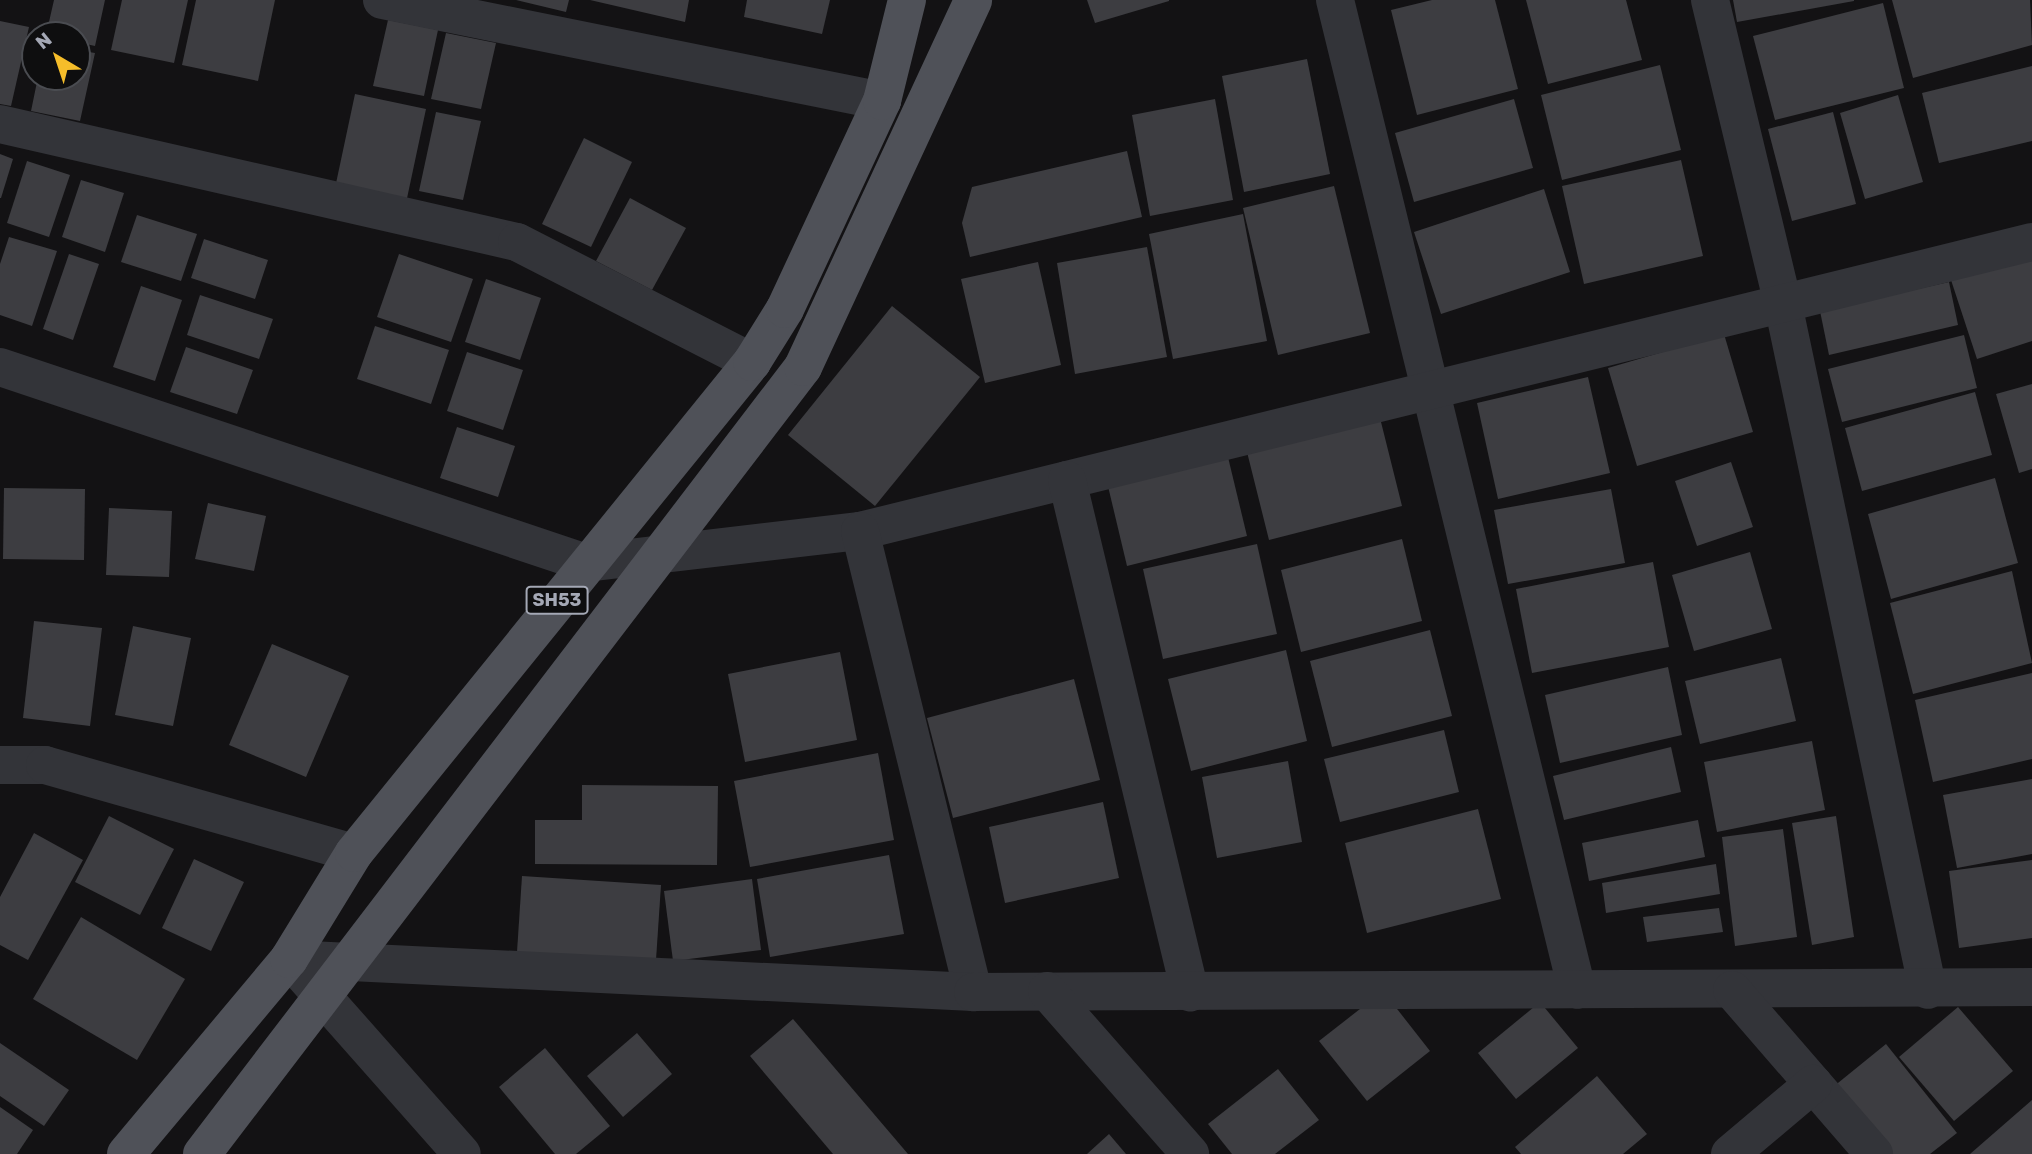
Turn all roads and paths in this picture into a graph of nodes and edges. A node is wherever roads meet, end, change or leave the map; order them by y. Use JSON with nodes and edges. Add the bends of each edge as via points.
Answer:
{"nodes":[{"id":1,"x":382,"y":0,"type":"edge"},
{"id":2,"x":907,"y":0,"type":"edge"},
{"id":3,"x":974,"y":0,"type":"edge"},
{"id":4,"x":1335,"y":0,"type":"edge"},
{"id":5,"x":1710,"y":0,"type":"edge"},
{"id":6,"x":882,"y":102,"type":"junction"},
{"id":7,"x":0,"y":124,"type":"edge"},
{"id":8,"x":2032,"y":242,"type":"edge"},
{"id":9,"x":1783,"y":303,"type":"junction"},
{"id":10,"x":752,"y":362,"type":"junction"},
{"id":11,"x":0,"y":367,"type":"edge"},
{"id":12,"x":1428,"y":391,"type":"junction"},
{"id":13,"x":1067,"y":480,"type":"junction"},
{"id":14,"x":860,"y":531,"type":"junction"},
{"id":15,"x":660,"y":555,"type":"junction"},
{"id":16,"x":586,"y":563,"type":"junction"},
{"id":17,"x":0,"y":765,"type":"edge"},
{"id":18,"x":355,"y":853,"type":"junction"},
{"id":19,"x":289,"y":959,"type":"junction"},
{"id":20,"x":349,"y":962,"type":"junction"},
{"id":21,"x":2032,"y":986,"type":"edge"},
{"id":22,"x":1577,"y":990,"type":"junction"},
{"id":23,"x":1732,"y":990,"type":"junction"},
{"id":24,"x":1928,"y":990,"type":"junction"},
{"id":25,"x":1047,"y":991,"type":"junction"},
{"id":26,"x":973,"y":992,"type":"junction"},
{"id":27,"x":1190,"y":992,"type":"junction"},
{"id":28,"x":323,"y":996,"type":"junction"},
{"id":29,"x":1813,"y":1084,"type":"junction"},
{"id":30,"x":126,"y":1154,"type":"edge"},
{"id":31,"x":202,"y":1154,"type":"edge"},
{"id":32,"x":462,"y":1154,"type":"edge"},
{"id":33,"x":1190,"y":1154,"type":"edge"},
{"id":34,"x":1730,"y":1154,"type":"edge"},
{"id":35,"x":1874,"y":1154,"type":"edge"}],
"edges":[{"from":1,"to":6,"type":"street"},
{"from":2,"to":6,"type":"main road","number":"SH53"},
{"from":3,"to":15,"type":"main road","number":"SH53","via":[[803,367]]},
{"from":4,"to":12,"type":"street"},
{"from":5,"to":9,"type":"street"},
{"from":6,"to":10,"type":"main road","number":"SH53","via":[[785,309]]},
{"from":7,"to":10,"type":"street","via":[[517,242]]},
{"from":8,"to":9,"type":"street"},
{"from":9,"to":12,"type":"street"},
{"from":9,"to":24,"type":"street"},
{"from":10,"to":16,"type":"main road","number":"SH53"},
{"from":11,"to":16,"type":"street"},
{"from":12,"to":13,"type":"street"},
{"from":12,"to":22,"type":"street"},
{"from":13,"to":14,"type":"street"},
{"from":13,"to":27,"type":"street"},
{"from":14,"to":15,"type":"street"},
{"from":14,"to":26,"type":"street"},
{"from":15,"to":16,"type":"street"},
{"from":15,"to":20,"type":"main road","number":"SH53"},
{"from":16,"to":18,"type":"main road","number":"SH53"},
{"from":17,"to":18,"type":"street","via":[[45,765]]},
{"from":18,"to":19,"type":"main road","number":"SH53"},
{"from":19,"to":20,"type":"street"},
{"from":19,"to":28,"type":"street"},
{"from":19,"to":30,"type":"main road","number":"SH53"},
{"from":20,"to":26,"type":"street"},
{"from":20,"to":28,"type":"main road","number":"SH53"},
{"from":21,"to":24,"type":"street"},
{"from":22,"to":23,"type":"street"},
{"from":22,"to":27,"type":"street"},
{"from":23,"to":24,"type":"street"},
{"from":23,"to":29,"type":"street"},
{"from":25,"to":26,"type":"street"},
{"from":25,"to":27,"type":"street"},
{"from":25,"to":33,"type":"street"},
{"from":28,"to":31,"type":"main road","number":"SH53"},
{"from":28,"to":32,"type":"street"},
{"from":29,"to":34,"type":"street"},
{"from":29,"to":35,"type":"street"}]}
